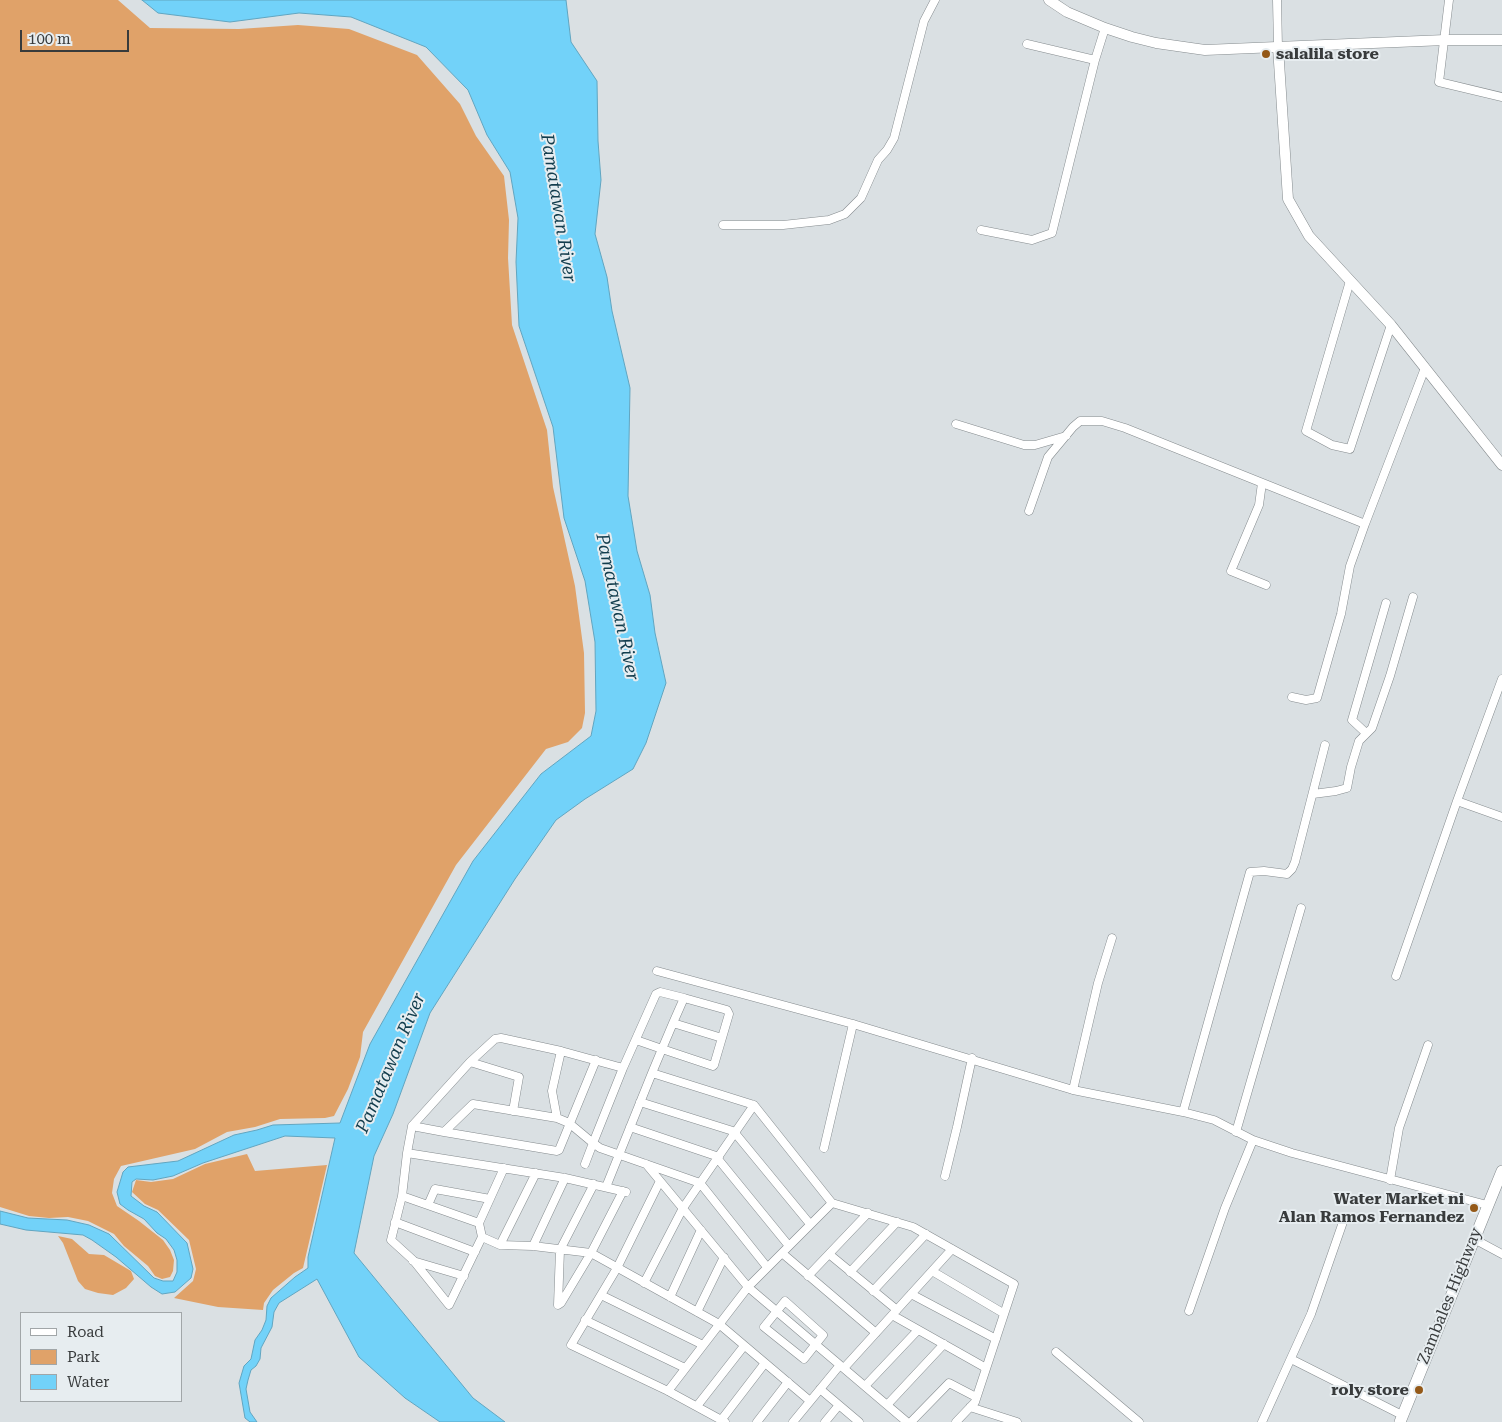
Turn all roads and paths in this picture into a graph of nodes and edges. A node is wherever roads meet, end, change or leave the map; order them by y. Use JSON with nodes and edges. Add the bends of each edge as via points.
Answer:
{"nodes":[{"id":1,"x":935,"y":0,"type":"edge"},
{"id":2,"x":1049,"y":0,"type":"edge"},
{"id":3,"x":1277,"y":0,"type":"edge"},
{"id":4,"x":1449,"y":0,"type":"edge"},
{"id":5,"x":1105,"y":28,"type":"junction"},
{"id":6,"x":1445,"y":40,"type":"junction"},
{"id":7,"x":1502,"y":40,"type":"edge"},
{"id":8,"x":1027,"y":44,"type":"dead end"},
{"id":9,"x":1278,"y":47,"type":"junction"},
{"id":10,"x":1095,"y":60,"type":"junction"},
{"id":11,"x":1502,"y":97,"type":"edge"},
{"id":12,"x":723,"y":224,"type":"dead end"},
{"id":13,"x":981,"y":230,"type":"dead end"},
{"id":14,"x":1350,"y":281,"type":"junction"},
{"id":15,"x":1391,"y":325,"type":"junction"},
{"id":16,"x":1425,"y":368,"type":"junction"},
{"id":17,"x":956,"y":424,"type":"dead end"},
{"id":18,"x":1066,"y":436,"type":"junction"},
{"id":19,"x":1502,"y":465,"type":"edge"},
{"id":20,"x":1262,"y":484,"type":"junction"},
{"id":21,"x":1028,"y":511,"type":"dead end"},
{"id":22,"x":1364,"y":524,"type":"junction"},
{"id":23,"x":1266,"y":585,"type":"dead end"},
{"id":24,"x":1413,"y":597,"type":"dead end"},
{"id":25,"x":1386,"y":603,"type":"dead end"},
{"id":26,"x":1502,"y":679,"type":"edge"},
{"id":27,"x":1292,"y":696,"type":"dead end"},
{"id":28,"x":1366,"y":733,"type":"junction"},
{"id":29,"x":1324,"y":745,"type":"dead end"},
{"id":30,"x":1313,"y":794,"type":"junction"},
{"id":31,"x":1457,"y":801,"type":"junction"},
{"id":32,"x":1502,"y":817,"type":"edge"},
{"id":33,"x":1301,"y":908,"type":"dead end"},
{"id":34,"x":1112,"y":938,"type":"dead end"},
{"id":35,"x":657,"y":972,"type":"dead end"},
{"id":36,"x":1396,"y":976,"type":"dead end"},
{"id":37,"x":684,"y":998,"type":"junction"},
{"id":38,"x":673,"y":1023,"type":"junction"},
{"id":39,"x":853,"y":1024,"type":"junction"},
{"id":40,"x":722,"y":1038,"type":"junction"},
{"id":41,"x":636,"y":1040,"type":"junction"},
{"id":42,"x":1428,"y":1045,"type":"dead end"},
{"id":43,"x":662,"y":1049,"type":"junction"},
{"id":44,"x":561,"y":1051,"type":"junction"},
{"id":45,"x":972,"y":1058,"type":"junction"},
{"id":46,"x":596,"y":1060,"type":"junction"},
{"id":47,"x":470,"y":1062,"type":"junction"},
{"id":48,"x":623,"y":1068,"type":"junction"},
{"id":49,"x":652,"y":1073,"type":"junction"},
{"id":50,"x":1073,"y":1090,"type":"junction"},
{"id":51,"x":640,"y":1102,"type":"junction"},
{"id":52,"x":754,"y":1106,"type":"junction"},
{"id":53,"x":513,"y":1111,"type":"junction"},
{"id":54,"x":1183,"y":1112,"type":"junction"},
{"id":55,"x":557,"y":1118,"type":"junction"},
{"id":56,"x":569,"y":1123,"type":"junction"},
{"id":57,"x":412,"y":1126,"type":"junction"},
{"id":58,"x":630,"y":1128,"type":"junction"},
{"id":59,"x":444,"y":1132,"type":"junction"},
{"id":60,"x":1236,"y":1132,"type":"junction"},
{"id":61,"x":736,"y":1133,"type":"junction"},
{"id":62,"x":1253,"y":1140,"type":"junction"},
{"id":63,"x":593,"y":1143,"type":"junction"},
{"id":64,"x":824,"y":1148,"type":"dead end"},
{"id":65,"x":407,"y":1153,"type":"junction"},
{"id":66,"x":619,"y":1155,"type":"junction"},
{"id":67,"x":718,"y":1158,"type":"junction"},
{"id":68,"x":585,"y":1164,"type":"dead end"},
{"id":69,"x":646,"y":1164,"type":"junction"},
{"id":70,"x":504,"y":1168,"type":"junction"},
{"id":71,"x":1502,"y":1171,"type":"edge"},
{"id":72,"x":536,"y":1173,"type":"junction"},
{"id":73,"x":945,"y":1176,"type":"dead end"},
{"id":74,"x":565,"y":1178,"type":"junction"},
{"id":75,"x":1390,"y":1180,"type":"junction"},
{"id":76,"x":660,"y":1181,"type":"junction"},
{"id":77,"x":700,"y":1183,"type":"junction"},
{"id":78,"x":594,"y":1184,"type":"junction"},
{"id":79,"x":606,"y":1187,"type":"junction"},
{"id":80,"x":402,"y":1196,"type":"junction"},
{"id":81,"x":490,"y":1199,"type":"junction"},
{"id":82,"x":832,"y":1202,"type":"junction"},
{"id":83,"x":428,"y":1205,"type":"junction"},
{"id":84,"x":1487,"y":1205,"type":"junction"},
{"id":85,"x":683,"y":1208,"type":"junction"},
{"id":86,"x":868,"y":1213,"type":"junction"},
{"id":87,"x":395,"y":1222,"type":"junction"},
{"id":88,"x":897,"y":1222,"type":"junction"},
{"id":89,"x":1343,"y":1222,"type":"dead end"},
{"id":90,"x":479,"y":1223,"type":"junction"},
{"id":91,"x":810,"y":1224,"type":"junction"},
{"id":92,"x":701,"y":1230,"type":"junction"},
{"id":93,"x":926,"y":1234,"type":"junction"},
{"id":94,"x":482,"y":1237,"type":"junction"},
{"id":95,"x":1474,"y":1239,"type":"junction"},
{"id":96,"x":500,"y":1246,"type":"junction"},
{"id":97,"x":532,"y":1246,"type":"junction"},
{"id":98,"x":789,"y":1246,"type":"junction"},
{"id":99,"x":952,"y":1249,"type":"junction"},
{"id":100,"x":560,"y":1250,"type":"junction"},
{"id":101,"x":475,"y":1252,"type":"junction"},
{"id":102,"x":782,"y":1253,"type":"junction"},
{"id":103,"x":591,"y":1254,"type":"junction"},
{"id":104,"x":829,"y":1254,"type":"junction"},
{"id":105,"x":1502,"y":1254,"type":"edge"},
{"id":106,"x":724,"y":1257,"type":"junction"},
{"id":107,"x":412,"y":1260,"type":"junction"},
{"id":108,"x":767,"y":1267,"type":"junction"},
{"id":109,"x":616,"y":1268,"type":"junction"},
{"id":110,"x":932,"y":1271,"type":"junction"},
{"id":111,"x":850,"y":1272,"type":"junction"},
{"id":112,"x":464,"y":1276,"type":"junction"},
{"id":113,"x":808,"y":1276,"type":"junction"},
{"id":114,"x":644,"y":1283,"type":"junction"},
{"id":115,"x":748,"y":1286,"type":"junction"},
{"id":116,"x":873,"y":1291,"type":"junction"},
{"id":117,"x":601,"y":1294,"type":"junction"},
{"id":118,"x":912,"y":1294,"type":"junction"},
{"id":119,"x":670,"y":1297,"type":"junction"},
{"id":120,"x":776,"y":1310,"type":"junction"},
{"id":121,"x":1189,"y":1311,"type":"dead end"},
{"id":122,"x":697,"y":1312,"type":"junction"},
{"id":123,"x":894,"y":1313,"type":"junction"},
{"id":124,"x":1003,"y":1313,"type":"junction"},
{"id":125,"x":585,"y":1320,"type":"junction"},
{"id":126,"x":719,"y":1324,"type":"junction"},
{"id":127,"x":918,"y":1330,"type":"junction"},
{"id":128,"x":876,"y":1333,"type":"junction"},
{"id":129,"x":996,"y":1339,"type":"junction"},
{"id":130,"x":816,"y":1344,"type":"junction"},
{"id":131,"x":944,"y":1344,"type":"junction"},
{"id":132,"x":703,"y":1345,"type":"junction"},
{"id":133,"x":744,"y":1346,"type":"junction"},
{"id":134,"x":1056,"y":1352,"type":"dead end"},
{"id":135,"x":1291,"y":1359,"type":"junction"},
{"id":136,"x":766,"y":1363,"type":"junction"},
{"id":137,"x":842,"y":1367,"type":"junction"},
{"id":138,"x":686,"y":1368,"type":"junction"},
{"id":139,"x":986,"y":1368,"type":"junction"},
{"id":140,"x":788,"y":1382,"type":"junction"},
{"id":141,"x":866,"y":1386,"type":"junction"},
{"id":142,"x":820,"y":1389,"type":"junction"},
{"id":143,"x":668,"y":1391,"type":"junction"},
{"id":144,"x":976,"y":1397,"type":"junction"},
{"id":145,"x":810,"y":1401,"type":"junction"},
{"id":146,"x":839,"y":1405,"type":"junction"},
{"id":147,"x":887,"y":1405,"type":"junction"},
{"id":148,"x":697,"y":1406,"type":"junction"},
{"id":149,"x":970,"y":1407,"type":"junction"},
{"id":150,"x":1401,"y":1418,"type":"edge"},
{"id":151,"x":723,"y":1420,"type":"edge"},
{"id":152,"x":757,"y":1422,"type":"edge"},
{"id":153,"x":793,"y":1422,"type":"edge"},
{"id":154,"x":825,"y":1422,"type":"edge"},
{"id":155,"x":859,"y":1422,"type":"edge"},
{"id":156,"x":907,"y":1422,"type":"edge"},
{"id":157,"x":911,"y":1422,"type":"edge"},
{"id":158,"x":956,"y":1422,"type":"edge"},
{"id":159,"x":1017,"y":1422,"type":"edge"},
{"id":160,"x":1139,"y":1422,"type":"edge"},
{"id":161,"x":1262,"y":1422,"type":"edge"}],
"edges":[{"from":1,"to":12,"type":"street","via":[[924,21],[894,138],[878,160],[861,198],[844,214],[829,220],[783,225]]},
{"from":2,"to":5,"type":"street","via":[[1067,12]]},
{"from":3,"to":9,"type":"street"},
{"from":4,"to":6,"type":"street"},
{"from":5,"to":9,"type":"street","via":[[1156,43],[1205,50]]},
{"from":5,"to":10,"type":"street"},
{"from":6,"to":7,"type":"street"},
{"from":6,"to":9,"type":"street"},
{"from":6,"to":11,"type":"street","via":[[1439,82]]},
{"from":8,"to":10,"type":"street"},
{"from":9,"to":14,"type":"street","via":[[1288,199],[1309,236]]},
{"from":10,"to":13,"type":"street","via":[[1052,233],[1032,240]]},
{"from":14,"to":15,"type":"street"},
{"from":14,"to":15,"type":"street","via":[[1306,431],[1332,445],[1350,449]]},
{"from":15,"to":16,"type":"street"},
{"from":16,"to":19,"type":"street"},
{"from":16,"to":22,"type":"street"},
{"from":17,"to":18,"type":"street","via":[[1024,445],[1036,445]]},
{"from":18,"to":20,"type":"street","via":[[1080,421],[1102,421]]},
{"from":18,"to":21,"type":"street","via":[[1048,457]]},
{"from":20,"to":22,"type":"street"},
{"from":20,"to":23,"type":"street","via":[[1258,504],[1231,571]]},
{"from":22,"to":27,"type":"street","via":[[1350,566],[1341,614],[1317,698],[1306,700]]},
{"from":24,"to":28,"type":"street","via":[[1390,676],[1372,728]]},
{"from":25,"to":28,"type":"street","via":[[1352,720]]},
{"from":26,"to":31,"type":"street"},
{"from":28,"to":30,"type":"street","via":[[1359,741],[1347,788]]},
{"from":29,"to":30,"type":"street"},
{"from":30,"to":54,"type":"street","via":[[1292,870],[1287,874],[1250,872]]},
{"from":31,"to":32,"type":"street"},
{"from":31,"to":36,"type":"street"},
{"from":33,"to":60,"type":"street"},
{"from":34,"to":50,"type":"street"},
{"from":35,"to":39,"type":"street"},
{"from":37,"to":38,"type":"street"},
{"from":37,"to":40,"type":"street","via":[[727,1010],[729,1014]]},
{"from":37,"to":41,"type":"street","via":[[660,992],[656,994]]},
{"from":38,"to":40,"type":"street"},
{"from":38,"to":43,"type":"street"},
{"from":39,"to":45,"type":"street"},
{"from":39,"to":64,"type":"street"},
{"from":40,"to":43,"type":"street","via":[[713,1066]]},
{"from":41,"to":43,"type":"street"},
{"from":41,"to":48,"type":"street"},
{"from":42,"to":75,"type":"street","via":[[1399,1128]]},
{"from":43,"to":49,"type":"street"},
{"from":44,"to":46,"type":"street"},
{"from":44,"to":47,"type":"street","via":[[501,1038],[495,1039]]},
{"from":44,"to":55,"type":"street","via":[[552,1091]]},
{"from":45,"to":50,"type":"street"},
{"from":45,"to":73,"type":"street"},
{"from":46,"to":48,"type":"street"},
{"from":46,"to":56,"type":"street"},
{"from":47,"to":53,"type":"street","via":[[519,1078]]},
{"from":47,"to":57,"type":"street"},
{"from":48,"to":63,"type":"street"},
{"from":49,"to":51,"type":"street"},
{"from":49,"to":52,"type":"street"},
{"from":50,"to":54,"type":"street"},
{"from":51,"to":58,"type":"street"},
{"from":51,"to":61,"type":"street"},
{"from":52,"to":61,"type":"street"},
{"from":52,"to":82,"type":"street"},
{"from":53,"to":55,"type":"street"},
{"from":53,"to":59,"type":"street","via":[[473,1104]]},
{"from":54,"to":60,"type":"street","via":[[1214,1120]]},
{"from":55,"to":56,"type":"street"},
{"from":56,"to":59,"type":"street","via":[[557,1151]]},
{"from":56,"to":63,"type":"street"},
{"from":57,"to":59,"type":"street"},
{"from":57,"to":65,"type":"street"},
{"from":58,"to":66,"type":"street"},
{"from":58,"to":67,"type":"street"},
{"from":60,"to":62,"type":"street"},
{"from":61,"to":67,"type":"street"},
{"from":61,"to":91,"type":"street"},
{"from":62,"to":75,"type":"street"},
{"from":62,"to":121,"type":"street"},
{"from":63,"to":66,"type":"street"},
{"from":63,"to":68,"type":"street"},
{"from":65,"to":70,"type":"street"},
{"from":65,"to":80,"type":"street"},
{"from":66,"to":69,"type":"street"},
{"from":66,"to":79,"type":"street"},
{"from":67,"to":77,"type":"street"},
{"from":67,"to":98,"type":"street"},
{"from":69,"to":76,"type":"street"},
{"from":69,"to":77,"type":"street"},
{"from":70,"to":72,"type":"street"},
{"from":70,"to":81,"type":"street"},
{"from":71,"to":84,"type":"main road","name":"Zambales Highway"},
{"from":72,"to":74,"type":"street"},
{"from":72,"to":96,"type":"street"},
{"from":74,"to":78,"type":"street"},
{"from":74,"to":97,"type":"street"},
{"from":75,"to":84,"type":"street"},
{"from":76,"to":85,"type":"street"},
{"from":76,"to":109,"type":"street"},
{"from":77,"to":85,"type":"street"},
{"from":77,"to":108,"type":"street"},
{"from":78,"to":79,"type":"street"},
{"from":78,"to":100,"type":"street"},
{"from":79,"to":103,"type":"street","via":[[626,1192]]},
{"from":80,"to":83,"type":"street"},
{"from":80,"to":87,"type":"street"},
{"from":81,"to":83,"type":"street","via":[[435,1189]]},
{"from":81,"to":90,"type":"street"},
{"from":82,"to":86,"type":"street"},
{"from":82,"to":91,"type":"street"},
{"from":83,"to":90,"type":"street"},
{"from":84,"to":95,"type":"main road","name":"Zambales Highway"},
{"from":85,"to":92,"type":"street"},
{"from":85,"to":114,"type":"street"},
{"from":86,"to":88,"type":"street"},
{"from":86,"to":104,"type":"street"},
{"from":87,"to":101,"type":"street"},
{"from":87,"to":107,"type":"street","via":[[391,1240]]},
{"from":88,"to":93,"type":"street"},
{"from":88,"to":111,"type":"street"},
{"from":89,"to":135,"type":"street","via":[[1320,1291]]},
{"from":90,"to":94,"type":"street"},
{"from":91,"to":98,"type":"street"},
{"from":92,"to":106,"type":"street"},
{"from":92,"to":119,"type":"street"},
{"from":93,"to":99,"type":"street"},
{"from":93,"to":116,"type":"street"},
{"from":94,"to":96,"type":"street"},
{"from":94,"to":101,"type":"street"},
{"from":95,"to":105,"type":"street"},
{"from":95,"to":150,"type":"main road","name":"Zambales Highway"},
{"from":96,"to":97,"type":"street"},
{"from":97,"to":100,"type":"street"},
{"from":98,"to":102,"type":"street"},
{"from":99,"to":110,"type":"street"},
{"from":99,"to":124,"type":"street","via":[[1014,1284]]},
{"from":100,"to":103,"type":"street"},
{"from":100,"to":103,"type":"street","via":[[558,1305]]},
{"from":101,"to":112,"type":"street"},
{"from":102,"to":108,"type":"street"},
{"from":102,"to":113,"type":"street"},
{"from":103,"to":109,"type":"street"},
{"from":104,"to":111,"type":"street"},
{"from":104,"to":113,"type":"street"},
{"from":106,"to":115,"type":"street"},
{"from":106,"to":122,"type":"street"},
{"from":107,"to":112,"type":"street"},
{"from":107,"to":112,"type":"street","via":[[449,1305]]},
{"from":108,"to":115,"type":"street"},
{"from":109,"to":114,"type":"street"},
{"from":109,"to":117,"type":"street"},
{"from":110,"to":118,"type":"street"},
{"from":110,"to":124,"type":"street"},
{"from":111,"to":116,"type":"street"},
{"from":113,"to":128,"type":"street"},
{"from":114,"to":119,"type":"street"},
{"from":115,"to":120,"type":"street"},
{"from":115,"to":126,"type":"street"},
{"from":116,"to":123,"type":"street"},
{"from":117,"to":125,"type":"street"},
{"from":117,"to":132,"type":"street"},
{"from":118,"to":123,"type":"street"},
{"from":118,"to":129,"type":"street"},
{"from":119,"to":122,"type":"street"},
{"from":120,"to":130,"type":"street"},
{"from":120,"to":130,"type":"street","via":[[785,1301],[824,1335]]},
{"from":120,"to":130,"type":"street","via":[[764,1327],[804,1359]]},
{"from":122,"to":126,"type":"street"},
{"from":123,"to":127,"type":"street"},
{"from":123,"to":128,"type":"street"},
{"from":124,"to":129,"type":"street"},
{"from":125,"to":138,"type":"street"},
{"from":125,"to":143,"type":"street","via":[[571,1345]]},
{"from":126,"to":132,"type":"street"},
{"from":126,"to":133,"type":"street"},
{"from":127,"to":131,"type":"street"},
{"from":127,"to":141,"type":"street"},
{"from":128,"to":137,"type":"street"},
{"from":129,"to":139,"type":"street"},
{"from":130,"to":137,"type":"street"},
{"from":131,"to":139,"type":"street"},
{"from":131,"to":147,"type":"street"},
{"from":132,"to":138,"type":"street"},
{"from":133,"to":136,"type":"street"},
{"from":133,"to":148,"type":"street"},
{"from":134,"to":160,"type":"street"},
{"from":135,"to":150,"type":"street"},
{"from":135,"to":161,"type":"street"},
{"from":136,"to":140,"type":"street"},
{"from":136,"to":151,"type":"street"},
{"from":137,"to":141,"type":"street"},
{"from":137,"to":142,"type":"street"},
{"from":138,"to":143,"type":"street"},
{"from":139,"to":144,"type":"street"},
{"from":140,"to":145,"type":"street"},
{"from":140,"to":152,"type":"street"},
{"from":141,"to":147,"type":"street"},
{"from":142,"to":145,"type":"street"},
{"from":142,"to":146,"type":"street"},
{"from":143,"to":148,"type":"street"},
{"from":144,"to":149,"type":"street"},
{"from":144,"to":157,"type":"street","via":[[949,1383]]},
{"from":145,"to":153,"type":"street"},
{"from":146,"to":154,"type":"street"},
{"from":146,"to":155,"type":"street"},
{"from":147,"to":156,"type":"street"},
{"from":148,"to":151,"type":"street"},
{"from":149,"to":158,"type":"street"},
{"from":149,"to":159,"type":"street"}]}
